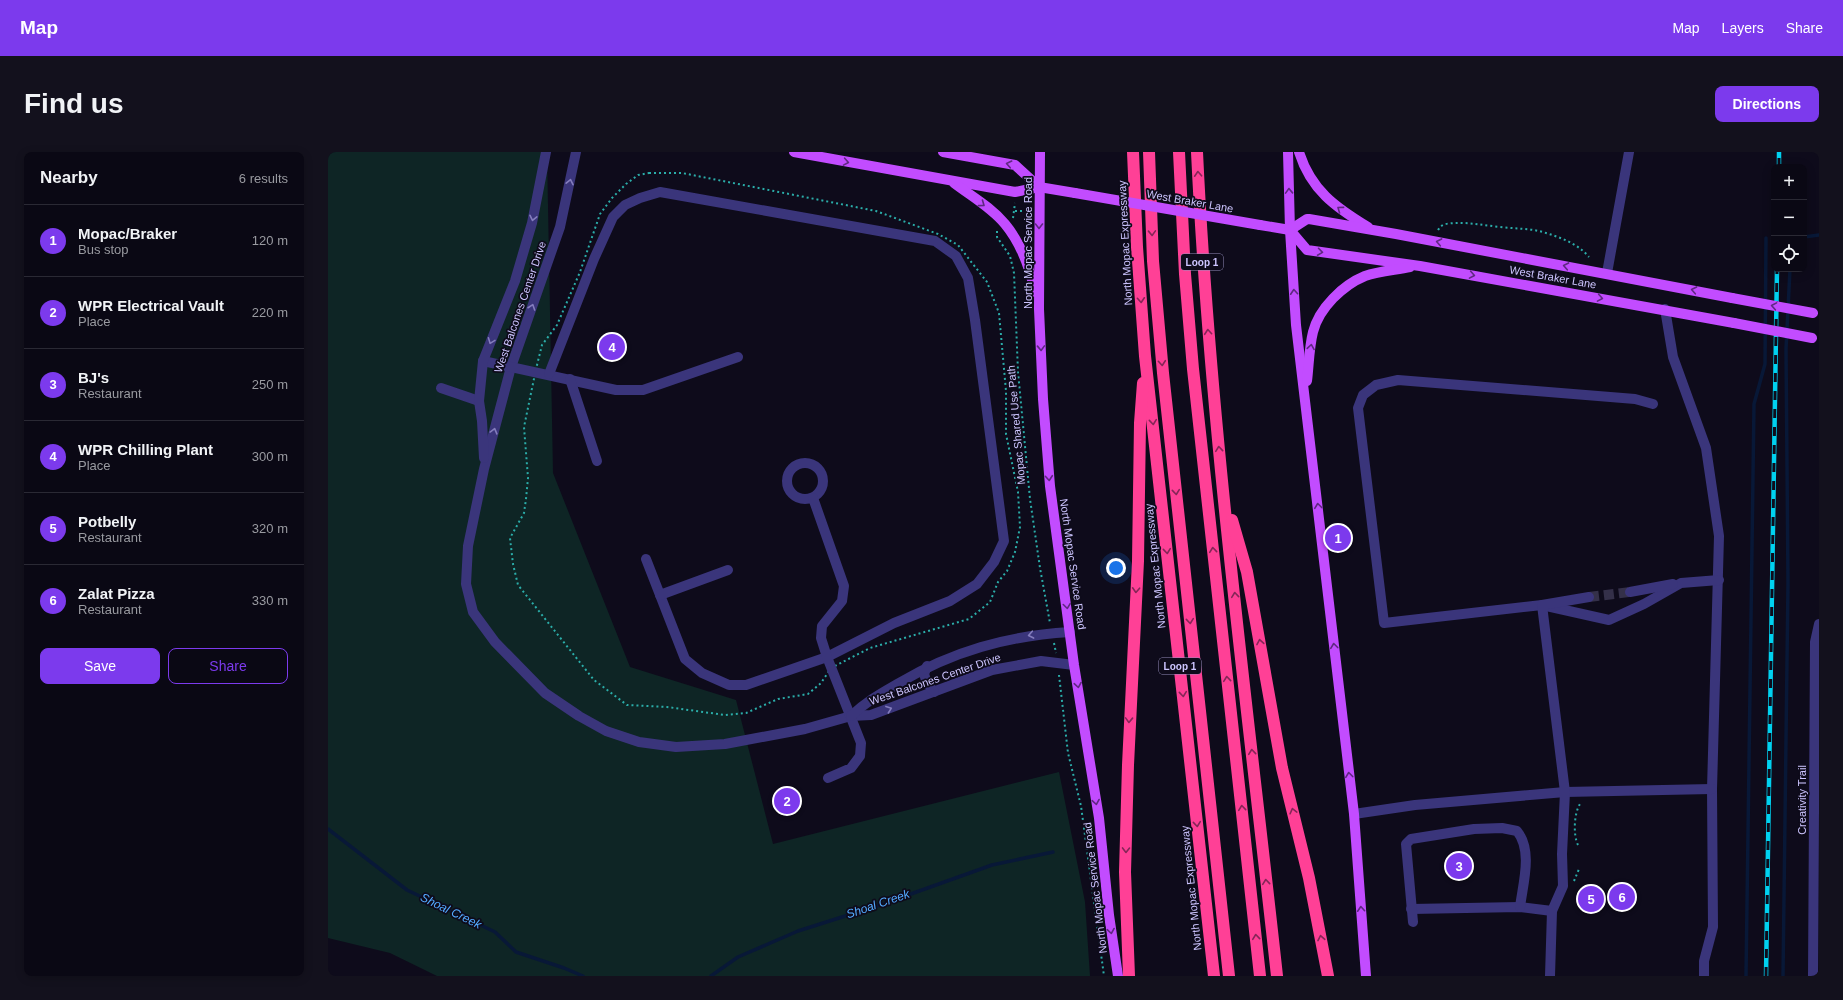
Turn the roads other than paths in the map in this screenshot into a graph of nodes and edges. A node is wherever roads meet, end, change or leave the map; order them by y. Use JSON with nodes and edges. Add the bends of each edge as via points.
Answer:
{"nodes":[{"id":1,"x":546,"y":152,"type":"edge"},
{"id":2,"x":576,"y":152,"type":"edge"},
{"id":3,"x":794,"y":152,"type":"edge"},
{"id":4,"x":943,"y":152,"type":"edge"},
{"id":5,"x":1040,"y":152,"type":"edge"},
{"id":6,"x":1133,"y":152,"type":"edge"},
{"id":7,"x":1149,"y":152,"type":"edge"},
{"id":8,"x":1179,"y":152,"type":"edge"},
{"id":9,"x":1197,"y":152,"type":"edge"},
{"id":10,"x":1288,"y":152,"type":"edge"},
{"id":11,"x":1299,"y":152,"type":"edge"},
{"id":12,"x":1629,"y":152,"type":"edge"},
{"id":13,"x":951,"y":181,"type":"junction"},
{"id":14,"x":1039,"y":187,"type":"junction"},
{"id":15,"x":1290,"y":230,"type":"junction"},
{"id":16,"x":1373,"y":230,"type":"junction"},
{"id":17,"x":1420,"y":266,"type":"junction"},
{"id":18,"x":1607,"y":273,"type":"junction"},
{"id":19,"x":1039,"y":309,"type":"junction"},
{"id":20,"x":1665,"y":309,"type":"junction"},
{"id":21,"x":1816,"y":313,"type":"edge"},
{"id":22,"x":1816,"y":339,"type":"edge"},
{"id":23,"x":738,"y":356,"type":"dead end"},
{"id":24,"x":1145,"y":356,"type":"junction"},
{"id":25,"x":483,"y":361,"type":"junction"},
{"id":26,"x":511,"y":367,"type":"junction"},
{"id":27,"x":549,"y":374,"type":"junction"},
{"id":28,"x":570,"y":379,"type":"junction"},
{"id":29,"x":441,"y":388,"type":"dead end"},
{"id":30,"x":1305,"y":400,"type":"junction"},
{"id":31,"x":479,"y":401,"type":"junction"},
{"id":32,"x":1653,"y":404,"type":"dead end"},
{"id":33,"x":597,"y":461,"type":"dead end"},
{"id":34,"x":484,"y":468,"type":"junction"},
{"id":35,"x":1223,"y":488,"type":"junction"},
{"id":36,"x":813,"y":498,"type":"dead end"},
{"id":37,"x":646,"y":559,"type":"dead end"},
{"id":38,"x":728,"y":570,"type":"dead end"},
{"id":39,"x":1719,"y":580,"type":"junction"},
{"id":40,"x":1681,"y":583,"type":"junction"},
{"id":41,"x":1630,"y":592,"type":"tunnel mouth"},
{"id":42,"x":660,"y":596,"type":"junction"},
{"id":43,"x":1589,"y":597,"type":"tunnel mouth"},
{"id":44,"x":1542,"y":605,"type":"junction"},
{"id":45,"x":1819,"y":624,"type":"edge"},
{"id":46,"x":1070,"y":632,"type":"junction"},
{"id":47,"x":826,"y":657,"type":"junction"},
{"id":48,"x":1074,"y":664,"type":"junction"},
{"id":49,"x":927,"y":666,"type":"junction"},
{"id":50,"x":934,"y":692,"type":"junction"},
{"id":51,"x":851,"y":716,"type":"junction"},
{"id":52,"x":828,"y":778,"type":"dead end"},
{"id":53,"x":1712,"y":789,"type":"junction"},
{"id":54,"x":1565,"y":792,"type":"junction"},
{"id":55,"x":1354,"y":814,"type":"junction"},
{"id":56,"x":1520,"y":907,"type":"junction"},
{"id":57,"x":1411,"y":909,"type":"junction"},
{"id":58,"x":1552,"y":911,"type":"junction"},
{"id":59,"x":1413,"y":922,"type":"dead end"},
{"id":60,"x":1118,"y":976,"type":"edge"},
{"id":61,"x":1129,"y":976,"type":"edge"},
{"id":62,"x":1214,"y":976,"type":"edge"},
{"id":63,"x":1230,"y":976,"type":"edge"},
{"id":64,"x":1260,"y":976,"type":"edge"},
{"id":65,"x":1277,"y":976,"type":"edge"},
{"id":66,"x":1328,"y":976,"type":"edge"},
{"id":67,"x":1366,"y":976,"type":"edge"},
{"id":68,"x":1550,"y":976,"type":"edge"},
{"id":69,"x":1704,"y":976,"type":"edge"},
{"id":70,"x":1813,"y":976,"type":"edge"}],
"edges":[{"from":1,"to":25,"type":"street","name":"West Balcones Center Drive","one_way":true,"via":[[532,223],[515,281]]},
{"from":26,"to":2,"type":"street","name":"West Balcones Center Drive","one_way":true,"via":[[560,227]]},
{"from":3,"to":13,"type":"main road","name":"West Braker Lane","one_way":true},
{"from":14,"to":4,"type":"main road","one_way":true,"via":[[1015,165]]},
{"from":5,"to":14,"type":"main road","name":"North Mopac Service Road"},
{"from":6,"to":24,"type":"highway","name":"North Mopac Expressway","number":"Loop 1","one_way":true},
{"from":7,"to":63,"type":"highway","one_way":true,"via":[[1153,261],[1163,374]]},
{"from":64,"to":8,"type":"highway","one_way":true,"via":[[1193,369]]},
{"from":35,"to":9,"type":"highway","number":"Loop 1","one_way":true,"via":[[1202,255]]},
{"from":15,"to":10,"type":"main road","one_way":true},
{"from":16,"to":11,"type":"main road","one_way":true,"via":[[1338,208],[1319,190],[1311,180]]},
{"from":12,"to":18,"type":"street"},
{"from":13,"to":14,"type":"main road","name":"West Braker Lane","via":[[1015,192]]},
{"from":13,"to":19,"type":"main road","one_way":true,"via":[[990,209],[1005,224],[1030,272]]},
{"from":14,"to":15,"type":"main road","name":"West Braker Lane","bridge":true},
{"from":14,"to":19,"type":"main road","name":"North Mopac Service Road","one_way":true},
{"from":15,"to":16,"type":"main road","name":"West Braker Lane","via":[[1307,219]]},
{"from":15,"to":17,"type":"main road","name":"West Braker Lane","one_way":true,"via":[[1307,250]]},
{"from":30,"to":15,"type":"main road","one_way":true,"via":[[1296,326]]},
{"from":18,"to":16,"type":"main road","name":"West Braker Lane","one_way":true},
{"from":17,"to":20,"type":"main road","name":"West Braker Lane","one_way":true},
{"from":30,"to":17,"type":"main road","one_way":true,"via":[[1313,331],[1323,311],[1339,293],[1366,276]]},
{"from":21,"to":18,"type":"main road","name":"West Braker Lane","one_way":true,"bridge":true},
{"from":19,"to":46,"type":"main road","name":"North Mopac Service Road","one_way":true,"via":[[1050,486]]},
{"from":20,"to":22,"type":"main road","name":"West Braker Lane","bridge":true},
{"from":20,"to":39,"type":"street","via":[[1673,357],[1706,448],[1719,536]]},
{"from":23,"to":28,"type":"street","via":[[643,390],[616,390]]},
{"from":24,"to":61,"type":"highway","one_way":true,"via":[[1140,422],[1138,561],[1129,711],[1126,872]]},
{"from":24,"to":62,"type":"highway","name":"North Mopac Expressway","number":"Loop 1","one_way":true},
{"from":25,"to":26,"type":"street"},
{"from":25,"to":31,"type":"street","name":"West Balcones Center Drive"},
{"from":26,"to":27,"type":"street"},
{"from":34,"to":26,"type":"street","name":"West Balcones Center Drive","one_way":true},
{"from":27,"to":28,"type":"street"},
{"from":27,"to":47,"type":"street","via":[[613,217],[626,205],[660,192],[935,240],[956,256],[968,278],[976,320],[1004,541],[994,562],[977,584],[950,601],[894,623]]},
{"from":28,"to":33,"type":"street"},
{"from":29,"to":31,"type":"street"},
{"from":55,"to":30,"type":"main road","one_way":true},
{"from":31,"to":34,"type":"street","name":"West Balcones Center Drive"},
{"from":32,"to":44,"type":"street","via":[[1636,399],[1398,380],[1376,385],[1363,395],[1358,408],[1384,623]]},
{"from":34,"to":51,"type":"street","name":"West Balcones Center Drive","via":[[468,546],[466,584],[473,612],[495,642],[545,693],[579,716],[606,731],[639,742],[676,747],[725,744],[805,729]]},
{"from":65,"to":35,"type":"highway","number":"Loop 1","one_way":true},
{"from":66,"to":35,"type":"highway","one_way":true,"via":[[1309,878],[1282,768],[1247,572]]},
{"from":36,"to":47,"type":"street","via":[[844,586],[842,601],[822,626],[820,638]]},
{"from":37,"to":42,"type":"street"},
{"from":38,"to":42,"type":"street"},
{"from":39,"to":40,"type":"street"},
{"from":39,"to":53,"type":"street"},
{"from":40,"to":41,"type":"street"},
{"from":40,"to":44,"type":"street","via":[[1609,620]]},
{"from":42,"to":47,"type":"street","via":[[685,659],[702,673],[729,685],[746,685]]},
{"from":43,"to":44,"type":"street"},
{"from":44,"to":54,"type":"street"},
{"from":45,"to":70,"type":"street","name":"Creativity Trail","via":[[1815,642]]},
{"from":46,"to":48,"type":"main road","name":"North Mopac Service Road"},
{"from":46,"to":49,"type":"street","name":"West Balcones Center Drive","one_way":true,"via":[[1038,634],[1001,641]]},
{"from":47,"to":51,"type":"street"},
{"from":48,"to":50,"type":"street","name":"West Balcones Center Drive","via":[[1041,660],[992,670]]},
{"from":48,"to":60,"type":"main road","name":"North Mopac Service Road","one_way":true,"via":[[1099,818]]},
{"from":49,"to":50,"type":"street","via":[[924,674]]},
{"from":49,"to":51,"type":"street","name":"West Balcones Center Drive","via":[[867,701]]},
{"from":51,"to":50,"type":"street","name":"West Balcones Center Drive","one_way":true,"via":[[871,715]]},
{"from":51,"to":52,"type":"street","via":[[861,743],[860,756],[851,768]]},
{"from":53,"to":54,"type":"street"},
{"from":53,"to":69,"type":"street","via":[[1713,927],[1704,961]]},
{"from":54,"to":55,"type":"street","via":[[1415,805]]},
{"from":54,"to":58,"type":"street","via":[[1563,886]]},
{"from":67,"to":55,"type":"main road","one_way":true},
{"from":56,"to":57,"type":"street"},
{"from":56,"to":57,"type":"street","via":[[1525,846],[1517,830],[1502,828],[1422,836],[1408,841],[1406,848]]},
{"from":56,"to":58,"type":"street"},
{"from":57,"to":59,"type":"street"},
{"from":58,"to":68,"type":"street"}]}
